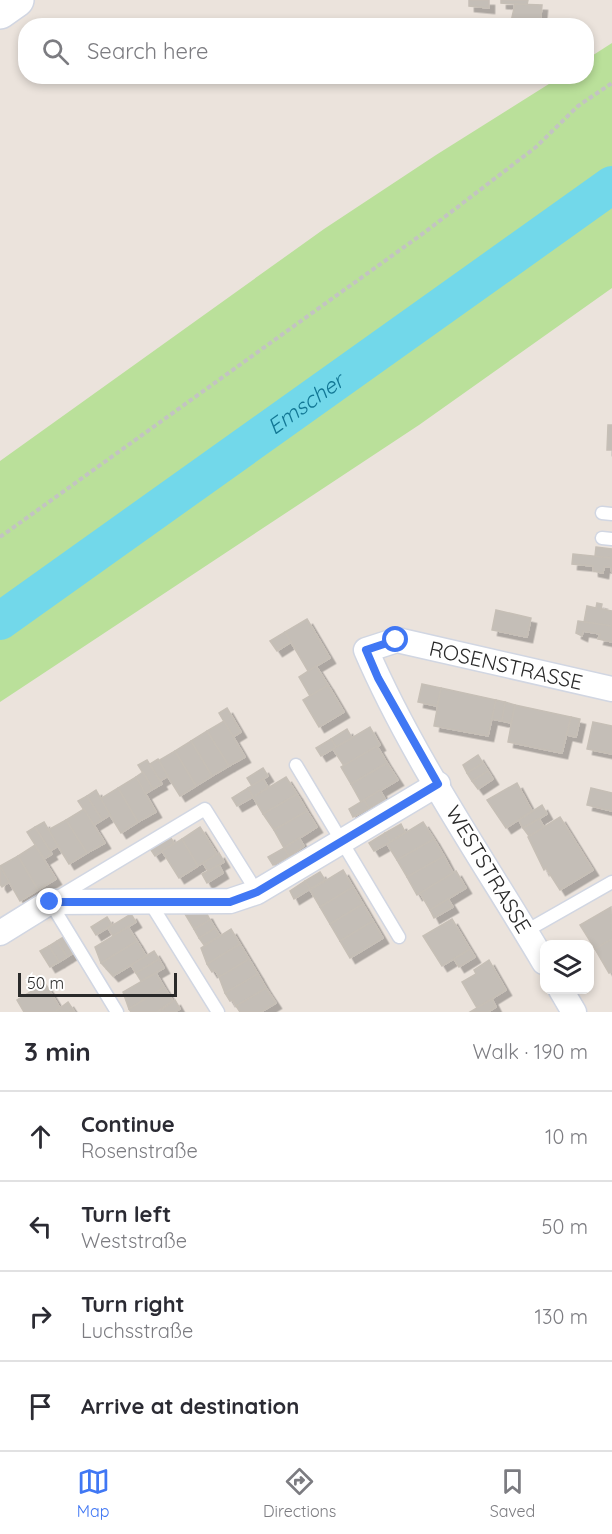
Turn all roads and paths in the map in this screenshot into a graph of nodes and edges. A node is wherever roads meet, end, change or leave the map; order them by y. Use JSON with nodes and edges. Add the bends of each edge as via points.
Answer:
{"nodes":[{"id":1,"x":17,"y":0,"type":"edge"},
{"id":2,"x":0,"y":12,"type":"edge"},
{"id":3,"x":612,"y":83,"type":"edge"},
{"id":4,"x":0,"y":537,"type":"edge"},
{"id":5,"x":366,"y":650,"type":"joint"},
{"id":6,"x":612,"y":689,"type":"edge"},
{"id":7,"x":296,"y":765,"type":"dead end"},
{"id":8,"x":438,"y":784,"type":"junction"},
{"id":9,"x":344,"y":840,"type":"junction"},
{"id":10,"x":612,"y":882,"type":"edge"},
{"id":11,"x":257,"y":892,"type":"junction"},
{"id":12,"x":149,"y":900,"type":"junction"},
{"id":13,"x":50,"y":902,"type":"junction"},
{"id":14,"x":526,"y":931,"type":"junction"},
{"id":15,"x":0,"y":933,"type":"edge"},
{"id":16,"x":399,"y":937,"type":"dead end"},
{"id":17,"x":540,"y":955,"type":"edge"},
{"id":18,"x":563,"y":994,"type":"edge"},
{"id":19,"x":117,"y":1012,"type":"edge"},
{"id":20,"x":218,"y":1012,"type":"edge"},
{"id":21,"x":574,"y":1012,"type":"edge"}],
"edges":[{"from":1,"to":2,"type":"street"},
{"from":3,"to":4,"type":"path","via":[[578,106],[536,147],[425,232]]},
{"from":5,"to":6,"type":"street","name":"ROSENSTRASSE","via":[[396,640]]},
{"from":5,"to":8,"type":"street","name":"WESTSTRASSE"},
{"from":7,"to":9,"type":"lane"},
{"from":8,"to":9,"type":"street"},
{"from":8,"to":14,"type":"street","name":"WESTSTRASSE"},
{"from":9,"to":11,"type":"street"},
{"from":9,"to":16,"type":"lane"},
{"from":10,"to":14,"type":"lane"},
{"from":11,"to":12,"type":"street","via":[[230,902]]},
{"from":11,"to":13,"type":"lane","via":[[205,809]]},
{"from":12,"to":13,"type":"street"},
{"from":12,"to":20,"type":"lane"},
{"from":13,"to":15,"type":"street"},
{"from":13,"to":19,"type":"lane"},
{"from":14,"to":17,"type":"street","name":"WESTSTRASSE"},
{"from":18,"to":21,"type":"street"}]}
